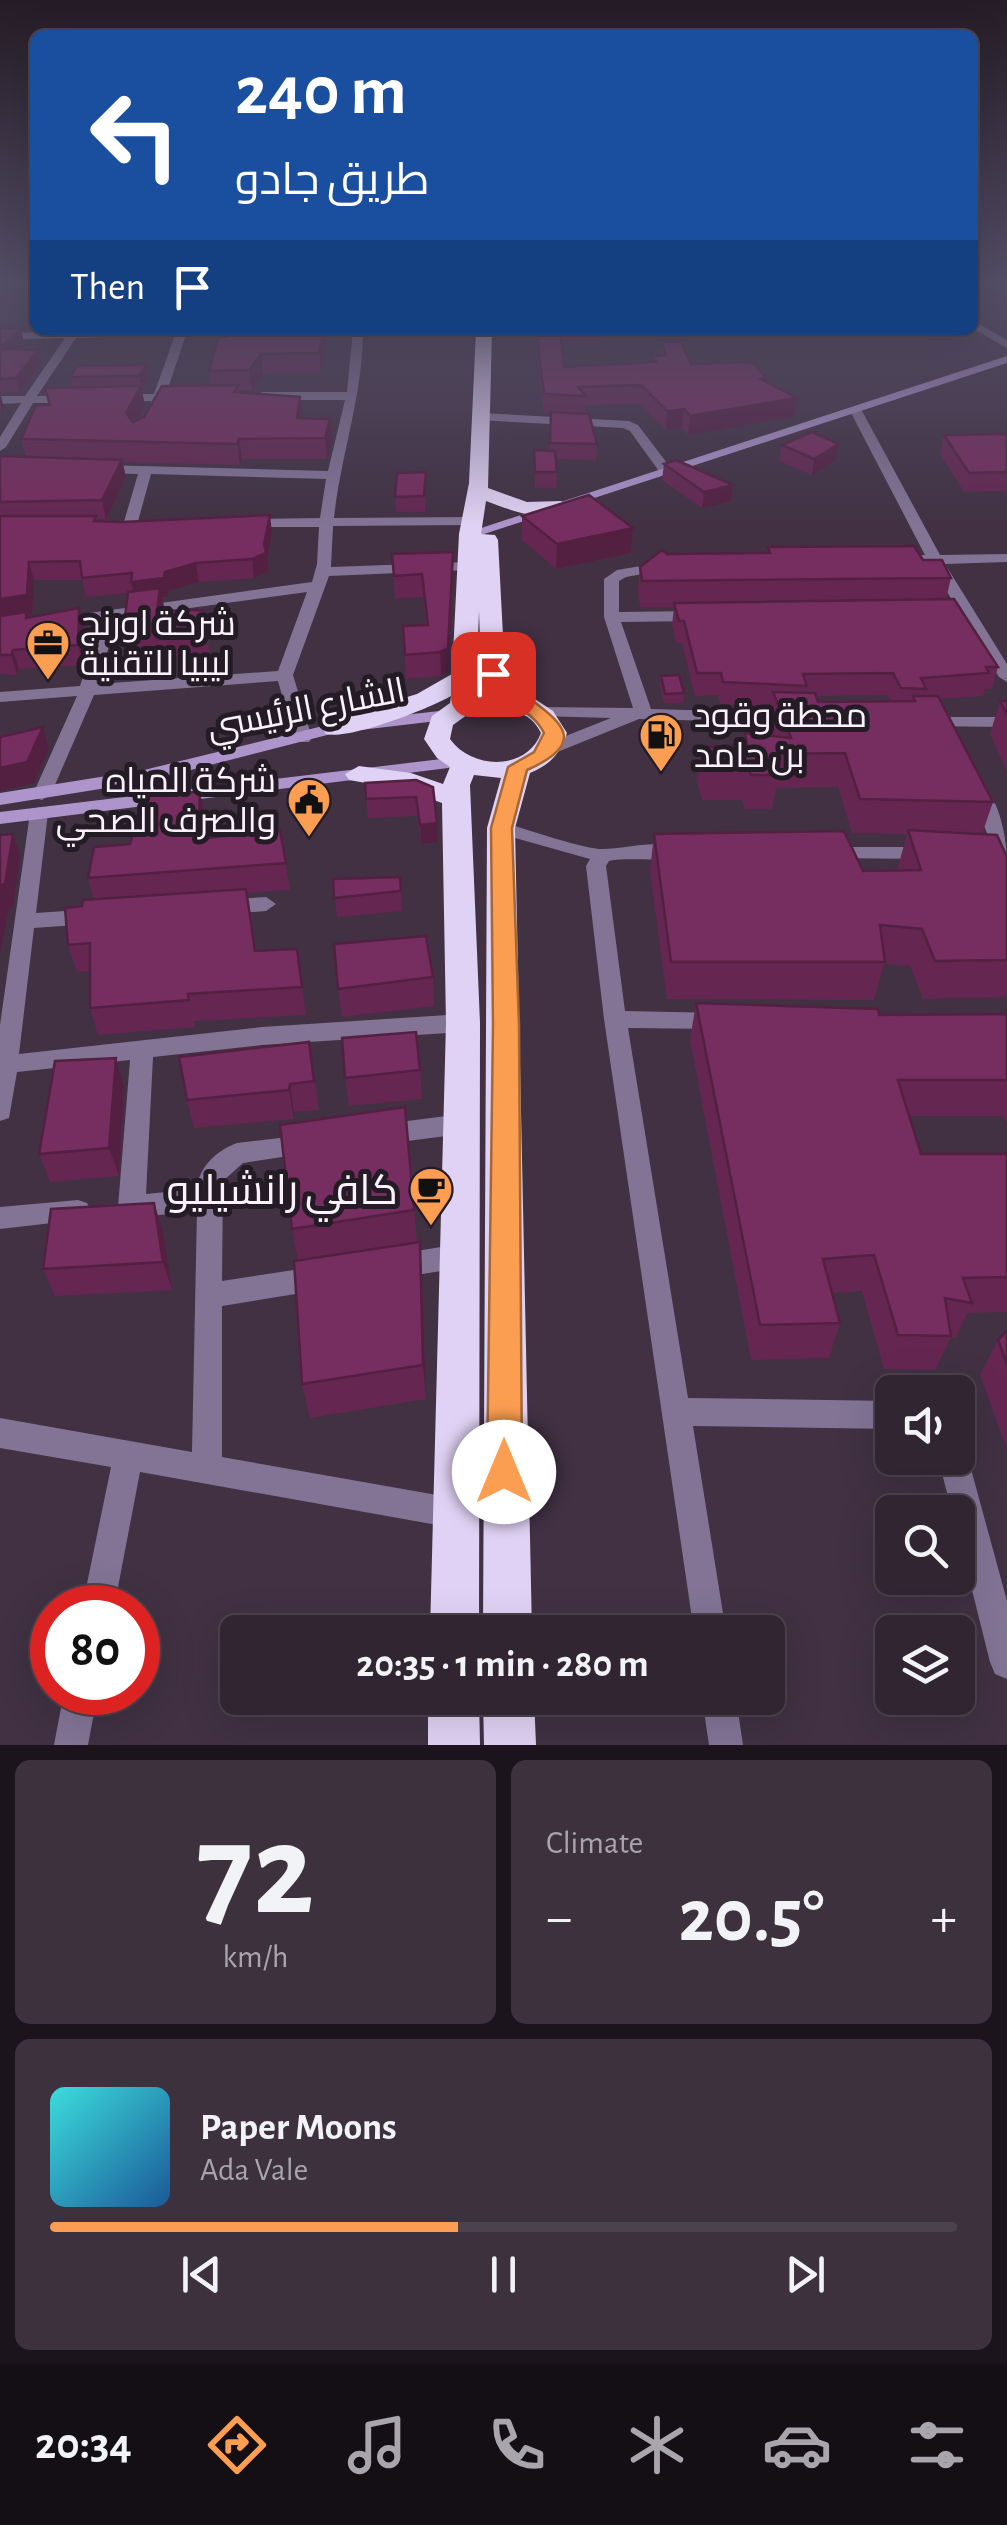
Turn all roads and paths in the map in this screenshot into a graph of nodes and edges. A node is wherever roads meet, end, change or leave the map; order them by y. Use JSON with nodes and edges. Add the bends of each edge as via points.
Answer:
{"nodes":[{"id":1,"x":53,"y":364,"type":"edge"},
{"id":2,"x":171,"y":364,"type":"edge"},
{"id":3,"x":359,"y":364,"type":"edge"},
{"id":4,"x":483,"y":364,"type":"edge"},
{"id":5,"x":991,"y":364,"type":"edge"},
{"id":6,"x":199,"y":396,"type":"edge"},
{"id":7,"x":238,"y":396,"type":"edge"},
{"id":8,"x":353,"y":396,"type":"junction"},
{"id":9,"x":160,"y":397,"type":"junction"},
{"id":10,"x":84,"y":398,"type":"edge"},
{"id":11,"x":103,"y":398,"type":"edge"},
{"id":12,"x":0,"y":400,"type":"edge"},
{"id":13,"x":27,"y":400,"type":"junction"},
{"id":14,"x":856,"y":411,"type":"junction"},
{"id":15,"x":482,"y":416,"type":"junction"},
{"id":16,"x":146,"y":422,"type":"edge"},
{"id":17,"x":0,"y":446,"type":"edge"},
{"id":18,"x":92,"y":468,"type":"edge"},
{"id":19,"x":146,"y":470,"type":"junction"},
{"id":20,"x":666,"y":470,"type":"junction"},
{"id":21,"x":333,"y":475,"type":"junction"},
{"id":22,"x":481,"y":488,"type":"junction"},
{"id":23,"x":561,"y":507,"type":"junction"},
{"id":24,"x":326,"y":521,"type":"junction"},
{"id":25,"x":228,"y":523,"type":"edge"},
{"id":26,"x":150,"y":525,"type":"edge"},
{"id":27,"x":112,"y":526,"type":"edge"},
{"id":28,"x":130,"y":526,"type":"junction"},
{"id":29,"x":477,"y":529,"type":"junction"},
{"id":30,"x":1007,"y":558,"type":"edge"},
{"id":31,"x":936,"y":560,"type":"junction"},
{"id":32,"x":879,"y":561,"type":"edge"},
{"id":33,"x":692,"y":564,"type":"edge"},
{"id":34,"x":468,"y":566,"type":"junction"},
{"id":35,"x":321,"y":579,"type":"junction"},
{"id":36,"x":947,"y":611,"type":"edge"},
{"id":37,"x":967,"y":611,"type":"junction"},
{"id":38,"x":110,"y":615,"type":"junction"},
{"id":39,"x":711,"y":615,"type":"edge"},
{"id":40,"x":612,"y":617,"type":"junction"},
{"id":41,"x":37,"y":623,"type":"edge"},
{"id":42,"x":285,"y":675,"type":"junction"},
{"id":43,"x":467,"y":676,"type":"junction"},
{"id":44,"x":1007,"y":676,"type":"edge"},
{"id":45,"x":87,"y":692,"type":"junction"},
{"id":46,"x":0,"y":697,"type":"edge"},
{"id":47,"x":456,"y":710,"type":"junction"},
{"id":48,"x":536,"y":710,"type":"junction"},
{"id":49,"x":643,"y":712,"type":"junction"},
{"id":50,"x":816,"y":718,"type":"edge"},
{"id":51,"x":912,"y":722,"type":"edge"},
{"id":52,"x":1007,"y":722,"type":"edge"},
{"id":53,"x":335,"y":728,"type":"junction"},
{"id":54,"x":303,"y":738,"type":"junction"},
{"id":55,"x":534,"y":758,"type":"junction"},
{"id":56,"x":971,"y":772,"type":"edge"},
{"id":57,"x":359,"y":774,"type":"joint"},
{"id":58,"x":460,"y":776,"type":"junction"},
{"id":59,"x":0,"y":799,"type":"edge"},
{"id":60,"x":41,"y":803,"type":"junction"},
{"id":61,"x":0,"y":818,"type":"edge"},
{"id":62,"x":502,"y":828,"type":"junction"},
{"id":63,"x":697,"y":852,"type":"edge"},
{"id":64,"x":813,"y":853,"type":"edge"},
{"id":65,"x":948,"y":854,"type":"edge"},
{"id":66,"x":1000,"y":855,"type":"edge"},
{"id":67,"x":602,"y":856,"type":"junction"},
{"id":68,"x":266,"y":904,"type":"dead end"},
{"id":69,"x":24,"y":922,"type":"junction"},
{"id":70,"x":615,"y":1018,"type":"junction"},
{"id":71,"x":752,"y":1022,"type":"edge"},
{"id":72,"x":463,"y":1023,"type":"junction"},
{"id":73,"x":142,"y":1049,"type":"junction"},
{"id":74,"x":2,"y":1065,"type":"edge"},
{"id":75,"x":0,"y":1112,"type":"edge"},
{"id":76,"x":462,"y":1124,"type":"junction"},
{"id":77,"x":210,"y":1199,"type":"junction"},
{"id":78,"x":114,"y":1208,"type":"junction"},
{"id":79,"x":0,"y":1218,"type":"edge"},
{"id":80,"x":460,"y":1256,"type":"junction"},
{"id":81,"x":209,"y":1296,"type":"junction"},
{"id":82,"x":677,"y":1412,"type":"junction"},
{"id":83,"x":875,"y":1415,"type":"edge"},
{"id":84,"x":0,"y":1434,"type":"edge"},
{"id":85,"x":128,"y":1455,"type":"junction"},
{"id":86,"x":208,"y":1470,"type":"junction"},
{"id":87,"x":958,"y":1475,"type":"edge"},
{"id":88,"x":454,"y":1513,"type":"junction"},
{"id":89,"x":103,"y":1585,"type":"edge"},
{"id":90,"x":454,"y":1615,"type":"edge"},
{"id":91,"x":508,"y":1615,"type":"edge"},
{"id":92,"x":707,"y":1615,"type":"edge"},
{"id":93,"x":1007,"y":1662,"type":"edge"},
{"id":94,"x":76,"y":1715,"type":"edge"},
{"id":95,"x":454,"y":1715,"type":"edge"},
{"id":96,"x":509,"y":1715,"type":"edge"},
{"id":97,"x":722,"y":1715,"type":"edge"},
{"id":98,"x":70,"y":1745,"type":"edge"},
{"id":99,"x":454,"y":1745,"type":"edge"},
{"id":100,"x":510,"y":1745,"type":"edge"},
{"id":101,"x":726,"y":1745,"type":"edge"}],
"edges":[{"from":1,"to":13,"type":"street"},
{"from":2,"to":9,"type":"street"},
{"from":3,"to":8,"type":"street"},
{"from":4,"to":15,"type":"highway"},
{"from":5,"to":14,"type":"street"},
{"from":6,"to":9,"type":"street"},
{"from":7,"to":8,"type":"street"},
{"from":8,"to":21,"type":"street"},
{"from":9,"to":11,"type":"street"},
{"from":9,"to":16,"type":"street"},
{"from":10,"to":13,"type":"street"},
{"from":12,"to":13,"type":"street"},
{"from":13,"to":17,"type":"street"},
{"from":14,"to":20,"type":"street"},
{"from":14,"to":31,"type":"street"},
{"from":15,"to":20,"type":"street","via":[[624,424]]},
{"from":15,"to":22,"type":"highway"},
{"from":18,"to":19,"type":"street"},
{"from":19,"to":21,"type":"street"},
{"from":19,"to":28,"type":"street"},
{"from":20,"to":23,"type":"street"},
{"from":21,"to":24,"type":"street"},
{"from":22,"to":23,"type":"highway","via":[[508,505]]},
{"from":22,"to":29,"type":"highway"},
{"from":23,"to":29,"type":"street"},
{"from":24,"to":25,"type":"street"},
{"from":24,"to":29,"type":"street"},
{"from":24,"to":35,"type":"street"},
{"from":26,"to":28,"type":"street"},
{"from":27,"to":28,"type":"street"},
{"from":29,"to":34,"type":"highway"},
{"from":29,"to":48,"type":"highway","via":[[493,674],[499,686]]},
{"from":30,"to":31,"type":"street"},
{"from":31,"to":32,"type":"street"},
{"from":31,"to":37,"type":"street"},
{"from":33,"to":40,"type":"street","via":[[612,579]]},
{"from":34,"to":35,"type":"street"},
{"from":34,"to":43,"type":"highway"},
{"from":35,"to":38,"type":"street"},
{"from":35,"to":42,"type":"street"},
{"from":36,"to":37,"type":"street"},
{"from":37,"to":44,"type":"street"},
{"from":38,"to":41,"type":"street"},
{"from":38,"to":45,"type":"street"},
{"from":39,"to":40,"type":"street"},
{"from":40,"to":49,"type":"street"},
{"from":42,"to":45,"type":"street"},
{"from":42,"to":54,"type":"street"},
{"from":43,"to":47,"type":"highway"},
{"from":43,"to":53,"type":"highway","via":[[426,698]]},
{"from":45,"to":46,"type":"street"},
{"from":45,"to":60,"type":"street"},
{"from":47,"to":48,"type":"highway","via":[[504,701]]},
{"from":47,"to":53,"type":"street","name":"الشارع الرئيسي"},
{"from":47,"to":58,"type":"highway","via":[[437,739]]},
{"from":48,"to":49,"type":"street"},
{"from":48,"to":55,"type":"highway","via":[[554,733]]},
{"from":49,"to":50,"type":"street"},
{"from":49,"to":55,"type":"street"},
{"from":51,"to":52,"type":"street","via":[[954,731]]},
{"from":53,"to":54,"type":"street","name":"الشارع الرئيسي"},
{"from":54,"to":60,"type":"street","name":"الشارع الرئيسي"},
{"from":55,"to":58,"type":"highway"},
{"from":55,"to":62,"type":"highway"},
{"from":56,"to":66,"type":"street"},
{"from":57,"to":58,"type":"highway","via":[[411,782]]},
{"from":57,"to":60,"type":"street","name":"الشارع الرئيسي"},
{"from":58,"to":72,"type":"highway"},
{"from":59,"to":60,"type":"street","name":"الشارع الرئيسي"},
{"from":60,"to":61,"type":"street","name":"الشارع الرئيسي"},
{"from":60,"to":69,"type":"street"},
{"from":62,"to":67,"type":"street"},
{"from":62,"to":91,"type":"highway"},
{"from":63,"to":67,"type":"street"},
{"from":64,"to":65,"type":"street"},
{"from":67,"to":70,"type":"street","via":[[596,866]]},
{"from":68,"to":69,"type":"street"},
{"from":69,"to":74,"type":"street"},
{"from":70,"to":71,"type":"street"},
{"from":70,"to":82,"type":"street"},
{"from":72,"to":73,"type":"street"},
{"from":72,"to":76,"type":"highway"},
{"from":73,"to":74,"type":"street"},
{"from":73,"to":78,"type":"street"},
{"from":74,"to":75,"type":"street"},
{"from":76,"to":77,"type":"street","via":[[237,1154],[210,1177]]},
{"from":76,"to":80,"type":"highway"},
{"from":77,"to":78,"type":"street"},
{"from":77,"to":81,"type":"street"},
{"from":78,"to":79,"type":"street"},
{"from":80,"to":81,"type":"street"},
{"from":80,"to":88,"type":"highway"},
{"from":81,"to":86,"type":"street"},
{"from":82,"to":83,"type":"street"},
{"from":82,"to":92,"type":"street"},
{"from":84,"to":85,"type":"street"},
{"from":85,"to":86,"type":"street"},
{"from":85,"to":89,"type":"street"},
{"from":86,"to":88,"type":"street"},
{"from":87,"to":93,"type":"street"},
{"from":88,"to":90,"type":"highway"},
{"from":94,"to":98,"type":"street"},
{"from":95,"to":99,"type":"highway"},
{"from":96,"to":100,"type":"highway"},
{"from":97,"to":101,"type":"street"}]}
